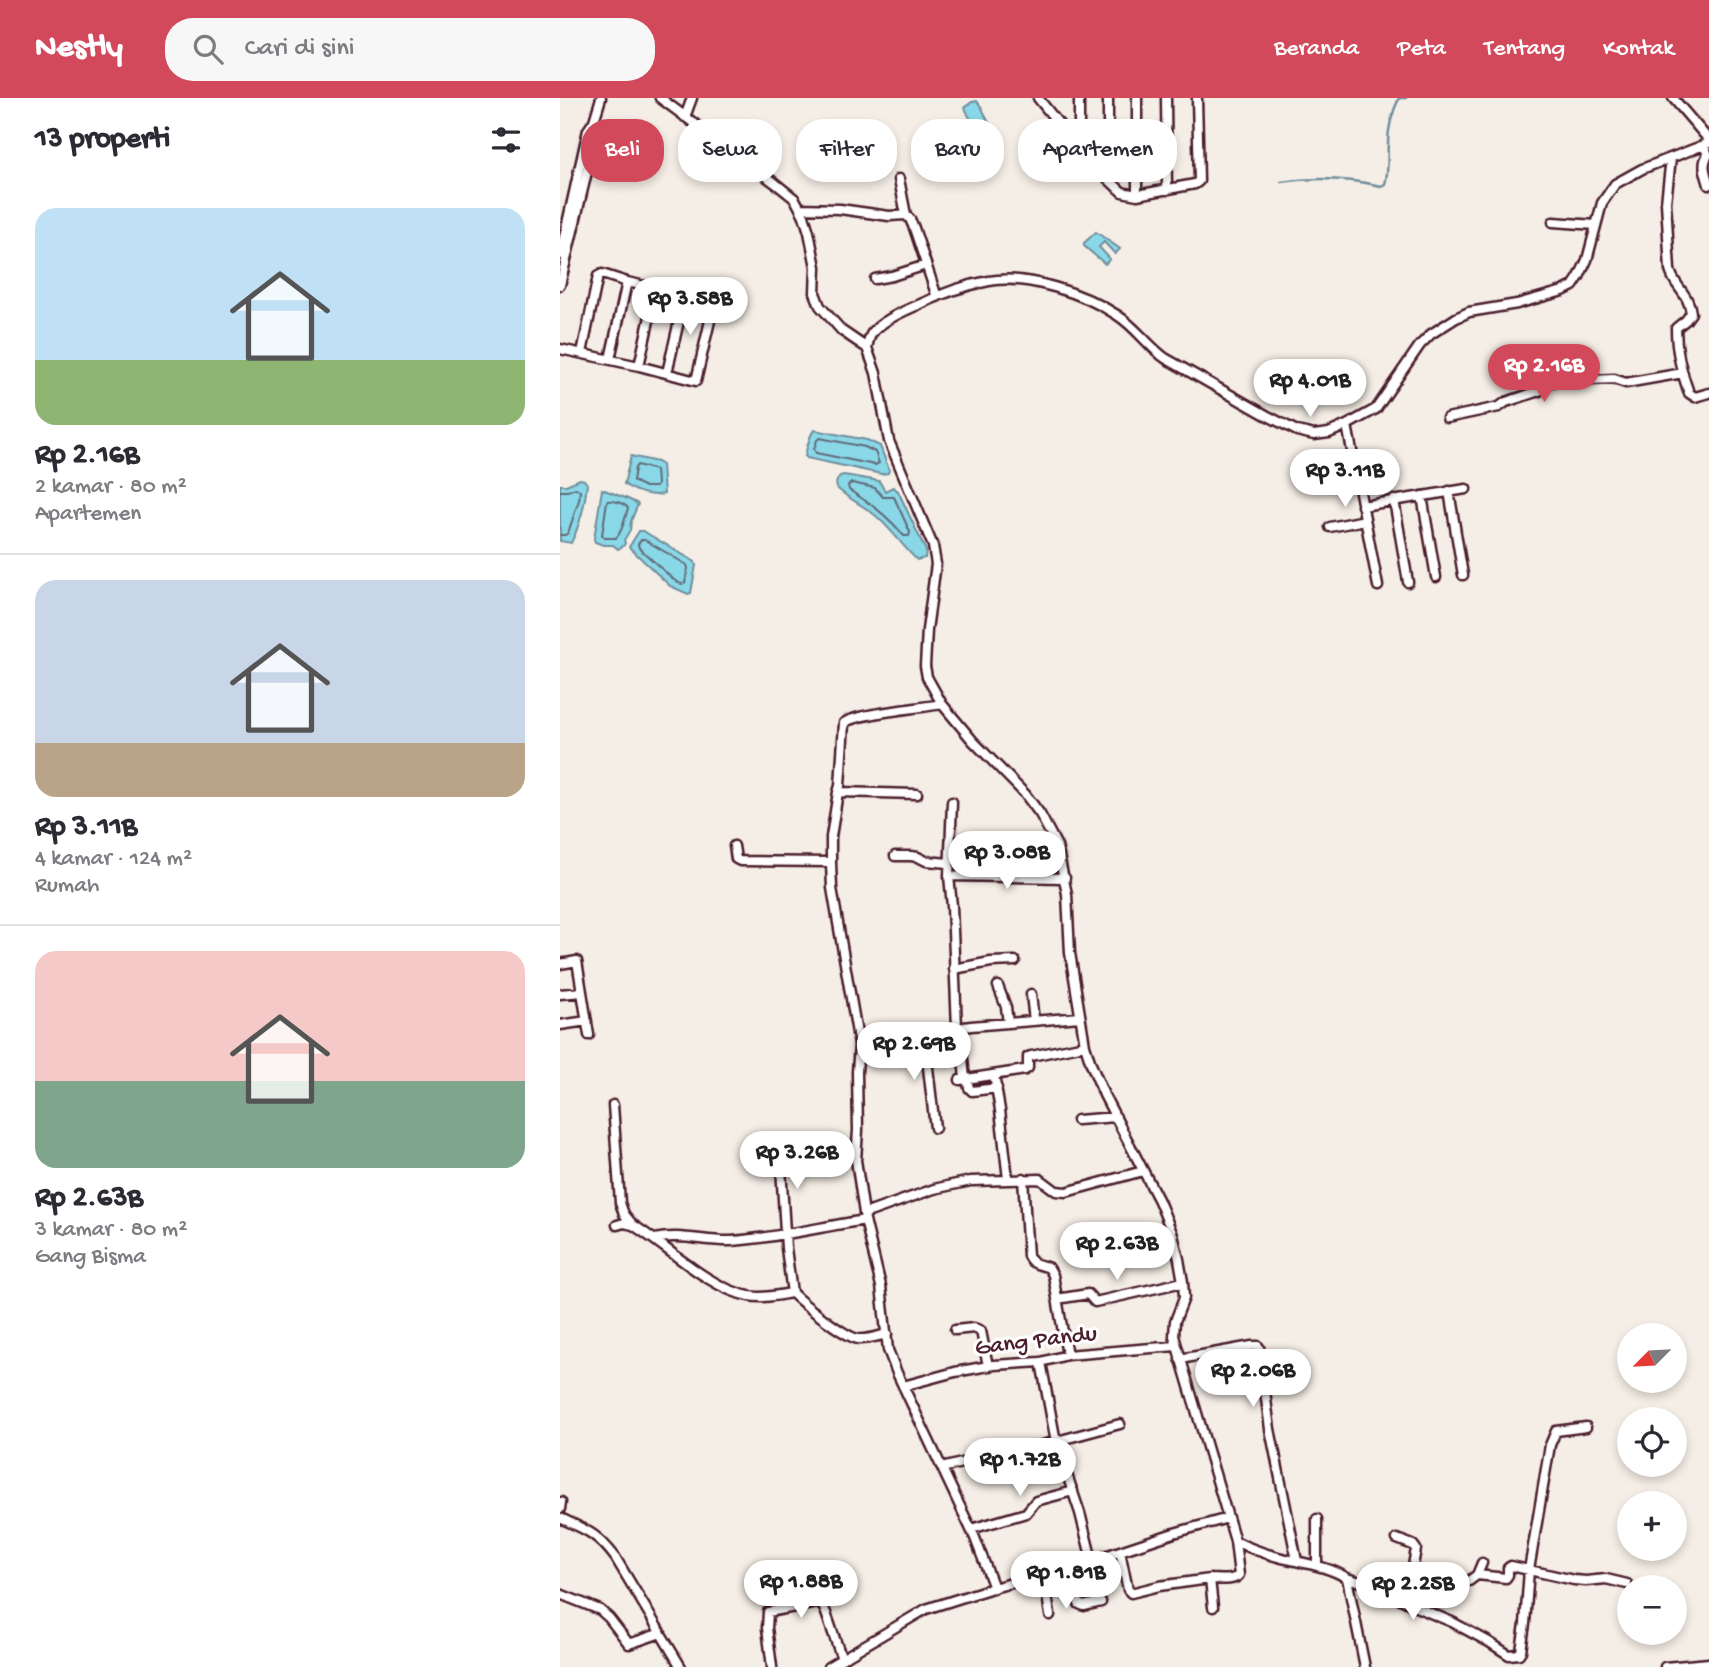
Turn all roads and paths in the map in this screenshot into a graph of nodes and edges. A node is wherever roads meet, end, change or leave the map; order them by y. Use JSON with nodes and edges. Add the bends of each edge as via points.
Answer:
{"nodes":[{"id":1,"x":601,"y":98,"type":"edge"},
{"id":2,"x":660,"y":98,"type":"edge"},
{"id":3,"x":692,"y":98,"type":"edge"},
{"id":4,"x":1038,"y":98,"type":"edge"},
{"id":5,"x":1049,"y":98,"type":"edge"},
{"id":6,"x":1079,"y":98,"type":"edge"},
{"id":7,"x":1108,"y":98,"type":"edge"},
{"id":8,"x":1137,"y":98,"type":"edge"},
{"id":9,"x":1166,"y":98,"type":"edge"},
{"id":10,"x":1197,"y":98,"type":"edge"},
{"id":11,"x":1673,"y":98,"type":"edge"},
{"id":12,"x":1050,"y":112,"type":"junction"},
{"id":13,"x":685,"y":117,"type":"junction"},
{"id":14,"x":595,"y":119,"type":"edge"},
{"id":15,"x":1056,"y":119,"type":"edge"},
{"id":16,"x":1079,"y":119,"type":"edge"},
{"id":17,"x":1108,"y":119,"type":"edge"},
{"id":18,"x":1708,"y":143,"type":"edge"},
{"id":19,"x":1709,"y":155,"type":"edge"},
{"id":20,"x":1671,"y":158,"type":"junction"},
{"id":21,"x":581,"y":161,"type":"edge"},
{"id":22,"x":899,"y":179,"type":"dead end"},
{"id":23,"x":585,"y":182,"type":"edge"},
{"id":24,"x":1111,"y":182,"type":"edge"},
{"id":25,"x":1709,"y":184,"type":"edge"},
{"id":26,"x":1167,"y":190,"type":"junction"},
{"id":27,"x":1137,"y":195,"type":"junction"},
{"id":28,"x":800,"y":208,"type":"junction"},
{"id":29,"x":906,"y":215,"type":"junction"},
{"id":30,"x":1553,"y":222,"type":"dead end"},
{"id":31,"x":1596,"y":225,"type":"junction"},
{"id":32,"x":560,"y":255,"type":"edge"},
{"id":33,"x":926,"y":265,"type":"junction"},
{"id":34,"x":875,"y":279,"type":"dead end"},
{"id":35,"x":627,"y":282,"type":"junction"},
{"id":36,"x":560,"y":285,"type":"edge"},
{"id":37,"x":656,"y":289,"type":"junction"},
{"id":38,"x":685,"y":295,"type":"junction"},
{"id":39,"x":937,"y":297,"type":"junction"},
{"id":40,"x":867,"y":348,"type":"junction"},
{"id":41,"x":560,"y":349,"type":"edge"},
{"id":42,"x":582,"y":353,"type":"junction"},
{"id":43,"x":610,"y":359,"type":"junction"},
{"id":44,"x":639,"y":366,"type":"junction"},
{"id":45,"x":667,"y":373,"type":"junction"},
{"id":46,"x":1683,"y":373,"type":"junction"},
{"id":47,"x":1709,"y":393,"type":"edge"},
{"id":48,"x":1447,"y":418,"type":"dead end"},
{"id":49,"x":1347,"y":425,"type":"junction"},
{"id":50,"x":1466,"y":489,"type":"dead end"},
{"id":51,"x":1449,"y":491,"type":"junction"},
{"id":52,"x":1422,"y":496,"type":"junction"},
{"id":53,"x":1394,"y":500,"type":"junction"},
{"id":54,"x":1362,"y":506,"type":"junction"},
{"id":55,"x":1365,"y":520,"type":"junction"},
{"id":56,"x":1330,"y":527,"type":"dead end"},
{"id":57,"x":1463,"y":575,"type":"dead end"},
{"id":58,"x":1436,"y":577,"type":"dead end"},
{"id":59,"x":1408,"y":582,"type":"dead end"},
{"id":60,"x":1378,"y":586,"type":"dead end"},
{"id":61,"x":942,"y":704,"type":"junction"},
{"id":62,"x":838,"y":792,"type":"junction"},
{"id":63,"x":917,"y":794,"type":"dead end"},
{"id":64,"x":952,"y":802,"type":"dead end"},
{"id":65,"x":734,"y":846,"type":"dead end"},
{"id":66,"x":895,"y":856,"type":"dead end"},
{"id":67,"x":831,"y":862,"type":"junction"},
{"id":68,"x":949,"y":863,"type":"junction"},
{"id":69,"x":948,"y":876,"type":"junction"},
{"id":70,"x":1065,"y":878,"type":"junction"},
{"id":71,"x":1015,"y":961,"type":"dead end"},
{"id":72,"x":560,"y":964,"type":"edge"},
{"id":73,"x":954,"y":969,"type":"junction"},
{"id":74,"x":998,"y":986,"type":"dead end"},
{"id":75,"x":582,"y":992,"type":"junction"},
{"id":76,"x":1031,"y":994,"type":"dead end"},
{"id":77,"x":560,"y":995,"type":"edge"},
{"id":78,"x":1080,"y":1017,"type":"junction"},
{"id":79,"x":587,"y":1021,"type":"junction"},
{"id":80,"x":1034,"y":1021,"type":"junction"},
{"id":81,"x":1009,"y":1023,"type":"junction"},
{"id":82,"x":560,"y":1025,"type":"edge"},
{"id":83,"x":959,"y":1028,"type":"junction"},
{"id":84,"x":923,"y":1033,"type":"junction"},
{"id":85,"x":589,"y":1035,"type":"dead end"},
{"id":86,"x":859,"y":1045,"type":"junction"},
{"id":87,"x":1085,"y":1045,"type":"junction"},
{"id":88,"x":994,"y":1075,"type":"junction"},
{"id":89,"x":964,"y":1079,"type":"junction"},
{"id":90,"x":997,"y":1088,"type":"junction"},
{"id":91,"x":614,"y":1105,"type":"dead end"},
{"id":92,"x":1116,"y":1117,"type":"junction"},
{"id":93,"x":1077,"y":1120,"type":"dead end"},
{"id":94,"x":935,"y":1128,"type":"dead end"},
{"id":95,"x":780,"y":1151,"type":"dead end"},
{"id":96,"x":1143,"y":1171,"type":"junction"},
{"id":97,"x":1023,"y":1178,"type":"junction"},
{"id":98,"x":1008,"y":1179,"type":"junction"},
{"id":99,"x":864,"y":1217,"type":"junction"},
{"id":100,"x":617,"y":1225,"type":"dead end"},
{"id":101,"x":633,"y":1225,"type":"junction"},
{"id":102,"x":786,"y":1234,"type":"junction"},
{"id":103,"x":655,"y":1239,"type":"junction"},
{"id":104,"x":1174,"y":1240,"type":"junction"},
{"id":105,"x":1081,"y":1259,"type":"dead end"},
{"id":106,"x":1183,"y":1282,"type":"junction"},
{"id":107,"x":792,"y":1293,"type":"junction"},
{"id":108,"x":1057,"y":1299,"type":"junction"},
{"id":109,"x":955,"y":1330,"type":"dead end"},
{"id":110,"x":887,"y":1334,"type":"junction"},
{"id":111,"x":1176,"y":1346,"type":"junction"},
{"id":112,"x":1068,"y":1355,"type":"junction"},
{"id":113,"x":1180,"y":1359,"type":"junction"},
{"id":114,"x":1041,"y":1362,"type":"junction"},
{"id":115,"x":988,"y":1366,"type":"junction"},
{"id":116,"x":903,"y":1386,"type":"junction"},
{"id":117,"x":1120,"y":1424,"type":"dead end"},
{"id":118,"x":1586,"y":1427,"type":"dead end"},
{"id":119,"x":1056,"y":1442,"type":"junction"},
{"id":120,"x":942,"y":1468,"type":"junction"},
{"id":121,"x":1073,"y":1491,"type":"junction"},
{"id":122,"x":560,"y":1518,"type":"edge"},
{"id":123,"x":1228,"y":1518,"type":"junction"},
{"id":124,"x":1317,"y":1518,"type":"dead end"},
{"id":125,"x":971,"y":1528,"type":"junction"},
{"id":126,"x":1397,"y":1539,"type":"dead end"},
{"id":127,"x":1235,"y":1541,"type":"junction"},
{"id":128,"x":1120,"y":1551,"type":"junction"},
{"id":129,"x":1092,"y":1560,"type":"junction"},
{"id":130,"x":1297,"y":1561,"type":"junction"},
{"id":131,"x":1482,"y":1563,"type":"dead end"},
{"id":132,"x":1317,"y":1566,"type":"junction"},
{"id":133,"x":1072,"y":1567,"type":"junction"},
{"id":134,"x":1529,"y":1570,"type":"junction"},
{"id":135,"x":1044,"y":1574,"type":"junction"},
{"id":136,"x":1476,"y":1575,"type":"junction"},
{"id":137,"x":1411,"y":1577,"type":"junction"},
{"id":138,"x":1347,"y":1578,"type":"junction"},
{"id":139,"x":1210,"y":1579,"type":"junction"},
{"id":140,"x":1617,"y":1582,"type":"edge"},
{"id":141,"x":994,"y":1588,"type":"junction"},
{"id":142,"x":560,"y":1594,"type":"edge"},
{"id":143,"x":1399,"y":1598,"type":"junction"},
{"id":144,"x":1101,"y":1602,"type":"dead end"},
{"id":145,"x":1213,"y":1607,"type":"dead end"},
{"id":146,"x":1050,"y":1615,"type":"dead end"},
{"id":147,"x":660,"y":1633,"type":"junction"},
{"id":148,"x":842,"y":1659,"type":"junction"},
{"id":149,"x":1709,"y":1663,"type":"edge"},
{"id":150,"x":681,"y":1667,"type":"edge"},
{"id":151,"x":772,"y":1667,"type":"edge"},
{"id":152,"x":828,"y":1667,"type":"edge"},
{"id":153,"x":1365,"y":1667,"type":"edge"},
{"id":154,"x":1665,"y":1667,"type":"edge"}],
"edges":[{"from":1,"to":14,"type":"street"},
{"from":2,"to":13,"type":"street"},
{"from":3,"to":13,"type":"street"},
{"from":4,"to":12,"type":"street"},
{"from":5,"to":12,"type":"street"},
{"from":6,"to":16,"type":"street"},
{"from":7,"to":17,"type":"street"},
{"from":8,"to":27,"type":"street"},
{"from":9,"to":26,"type":"street"},
{"from":10,"to":26,"type":"street","via":[[1199,181]]},
{"from":11,"to":18,"type":"street"},
{"from":12,"to":15,"type":"street"},
{"from":13,"to":28,"type":"street","via":[[775,183]]},
{"from":18,"to":19,"type":"street"},
{"from":18,"to":20,"type":"street"},
{"from":19,"to":25,"type":"street","via":[[1704,163]]},
{"from":20,"to":31,"type":"street","via":[[1615,184],[1602,203]]},
{"from":20,"to":46,"type":"street","via":[[1666,202],[1670,270],[1691,313],[1676,328]]},
{"from":21,"to":32,"type":"street"},
{"from":22,"to":29,"type":"street"},
{"from":23,"to":36,"type":"street"},
{"from":24,"to":27,"type":"street","via":[[1122,192]]},
{"from":26,"to":27,"type":"street"},
{"from":28,"to":29,"type":"street"},
{"from":28,"to":40,"type":"street","via":[[809,232],[820,306],[842,331]]},
{"from":29,"to":33,"type":"street"},
{"from":30,"to":31,"type":"street"},
{"from":31,"to":49,"type":"street","via":[[1587,260],[1573,286],[1456,318],[1420,345],[1376,409]]},
{"from":33,"to":34,"type":"street"},
{"from":33,"to":39,"type":"street"},
{"from":35,"to":37,"type":"street"},
{"from":35,"to":42,"type":"street","via":[[598,276]]},
{"from":35,"to":43,"type":"street"},
{"from":37,"to":38,"type":"street"},
{"from":37,"to":44,"type":"street"},
{"from":38,"to":45,"type":"street"},
{"from":38,"to":45,"type":"street","via":[[712,301],[712,312],[696,381]]},
{"from":39,"to":40,"type":"street","via":[[900,312],[872,334]]},
{"from":39,"to":49,"type":"street","via":[[1009,280],[1069,292],[1117,314],[1166,358],[1297,431],[1319,435]]},
{"from":40,"to":61,"type":"street","via":[[889,441],[936,555],[925,666]]},
{"from":41,"to":42,"type":"street"},
{"from":42,"to":43,"type":"street"},
{"from":43,"to":44,"type":"street"},
{"from":44,"to":45,"type":"street"},
{"from":46,"to":47,"type":"street","via":[[1692,396]]},
{"from":46,"to":48,"type":"street","via":[[1626,383],[1614,379],[1543,382],[1539,391],[1496,408]]},
{"from":49,"to":54,"type":"street"},
{"from":50,"to":51,"type":"street"},
{"from":51,"to":52,"type":"street"},
{"from":51,"to":57,"type":"street"},
{"from":52,"to":53,"type":"street"},
{"from":52,"to":58,"type":"street"},
{"from":53,"to":54,"type":"street"},
{"from":53,"to":59,"type":"street"},
{"from":54,"to":55,"type":"street"},
{"from":55,"to":56,"type":"street"},
{"from":55,"to":60,"type":"street"},
{"from":61,"to":62,"type":"street","via":[[846,722]]},
{"from":61,"to":70,"type":"street","via":[[1040,814],[1057,846]]},
{"from":62,"to":63,"type":"street"},
{"from":62,"to":67,"type":"street"},
{"from":64,"to":68,"type":"street"},
{"from":65,"to":67,"type":"street","via":[[740,861]]},
{"from":66,"to":68,"type":"street"},
{"from":67,"to":86,"type":"street"},
{"from":68,"to":69,"type":"street"},
{"from":69,"to":70,"type":"street"},
{"from":69,"to":73,"type":"street"},
{"from":70,"to":78,"type":"street"},
{"from":71,"to":73,"type":"street"},
{"from":72,"to":75,"type":"street","via":[[577,961]]},
{"from":73,"to":83,"type":"street"},
{"from":74,"to":81,"type":"street"},
{"from":75,"to":77,"type":"street"},
{"from":75,"to":79,"type":"street"},
{"from":76,"to":80,"type":"street"},
{"from":78,"to":80,"type":"street"},
{"from":78,"to":87,"type":"street"},
{"from":79,"to":82,"type":"street"},
{"from":79,"to":85,"type":"street"},
{"from":80,"to":81,"type":"street"},
{"from":81,"to":83,"type":"street"},
{"from":83,"to":84,"type":"street"},
{"from":83,"to":89,"type":"street"},
{"from":84,"to":86,"type":"street"},
{"from":84,"to":94,"type":"street"},
{"from":86,"to":99,"type":"street","via":[[856,1160]]},
{"from":87,"to":88,"type":"street","via":[[1031,1056],[1027,1069]]},
{"from":87,"to":92,"type":"street"},
{"from":88,"to":89,"type":"street"},
{"from":88,"to":90,"type":"street"},
{"from":89,"to":90,"type":"street","via":[[972,1091]]},
{"from":90,"to":98,"type":"street"},
{"from":91,"to":101,"type":"street","via":[[620,1203]]},
{"from":92,"to":93,"type":"street"},
{"from":92,"to":96,"type":"street"},
{"from":95,"to":102,"type":"street"},
{"from":96,"to":97,"type":"street","via":[[1066,1192],[1056,1191],[1040,1179]]},
{"from":96,"to":104,"type":"street"},
{"from":97,"to":98,"type":"street"},
{"from":97,"to":108,"type":"street","via":[[1028,1256],[1051,1270]]},
{"from":98,"to":99,"type":"street","via":[[934,1189]]},
{"from":99,"to":102,"type":"street"},
{"from":99,"to":110,"type":"street"},
{"from":100,"to":101,"type":"street"},
{"from":101,"to":103,"type":"street"},
{"from":102,"to":103,"type":"street","via":[[718,1241]]},
{"from":102,"to":107,"type":"street"},
{"from":103,"to":107,"type":"street","via":[[712,1281],[738,1293],[758,1297]]},
{"from":104,"to":105,"type":"street"},
{"from":104,"to":106,"type":"street"},
{"from":106,"to":108,"type":"street","via":[[1095,1302],[1088,1294]]},
{"from":106,"to":111,"type":"street","via":[[1183,1303],[1173,1328]]},
{"from":107,"to":110,"type":"street","via":[[855,1338]]},
{"from":108,"to":112,"type":"street"},
{"from":109,"to":115,"type":"street","via":[[981,1331]]},
{"from":110,"to":116,"type":"street","via":[[890,1358]]},
{"from":111,"to":112,"type":"street","name":"Gang Pandu"},
{"from":111,"to":113,"type":"street"},
{"from":112,"to":114,"type":"street","name":"Gang Pandu"},
{"from":113,"to":123,"type":"street"},
{"from":113,"to":130,"type":"street","via":[[1259,1347],[1270,1429]]},
{"from":114,"to":115,"type":"street","name":"Gang Pandu"},
{"from":114,"to":119,"type":"street"},
{"from":115,"to":116,"type":"street","name":"Gang Pandu"},
{"from":116,"to":120,"type":"street"},
{"from":117,"to":119,"type":"street"},
{"from":118,"to":134,"type":"street","via":[[1556,1430],[1553,1436]]},
{"from":119,"to":120,"type":"street"},
{"from":119,"to":121,"type":"street"},
{"from":120,"to":125,"type":"street"},
{"from":121,"to":125,"type":"street","via":[[1036,1501],[1026,1513]]},
{"from":121,"to":129,"type":"street"},
{"from":122,"to":147,"type":"street","via":[[605,1543]]},
{"from":123,"to":127,"type":"street"},
{"from":123,"to":128,"type":"street"},
{"from":124,"to":132,"type":"street"},
{"from":125,"to":141,"type":"street"},
{"from":126,"to":137,"type":"street","via":[[1416,1549]]},
{"from":127,"to":130,"type":"street"},
{"from":127,"to":139,"type":"street","via":[[1238,1576]]},
{"from":128,"to":129,"type":"street"},
{"from":128,"to":139,"type":"street","via":[[1131,1592]]},
{"from":129,"to":133,"type":"street"},
{"from":130,"to":132,"type":"street"},
{"from":131,"to":136,"type":"street"},
{"from":132,"to":138,"type":"street"},
{"from":133,"to":135,"type":"street"},
{"from":133,"to":144,"type":"street","via":[[1079,1604]]},
{"from":134,"to":136,"type":"street","via":[[1511,1566],[1506,1578]]},
{"from":134,"to":140,"type":"street","via":[[1574,1580]]},
{"from":134,"to":143,"type":"street","via":[[1517,1656]]},
{"from":135,"to":141,"type":"street"},
{"from":135,"to":146,"type":"street"},
{"from":136,"to":137,"type":"street","via":[[1469,1581]]},
{"from":137,"to":143,"type":"street"},
{"from":138,"to":143,"type":"street"},
{"from":138,"to":153,"type":"street"},
{"from":139,"to":145,"type":"street"},
{"from":141,"to":148,"type":"street","via":[[926,1609]]},
{"from":142,"to":147,"type":"street","via":[[600,1610],[630,1644]]},
{"from":147,"to":150,"type":"street"},
{"from":148,"to":151,"type":"street","via":[[823,1606],[817,1603],[768,1612]]},
{"from":148,"to":152,"type":"street"},
{"from":149,"to":154,"type":"street"}]}
